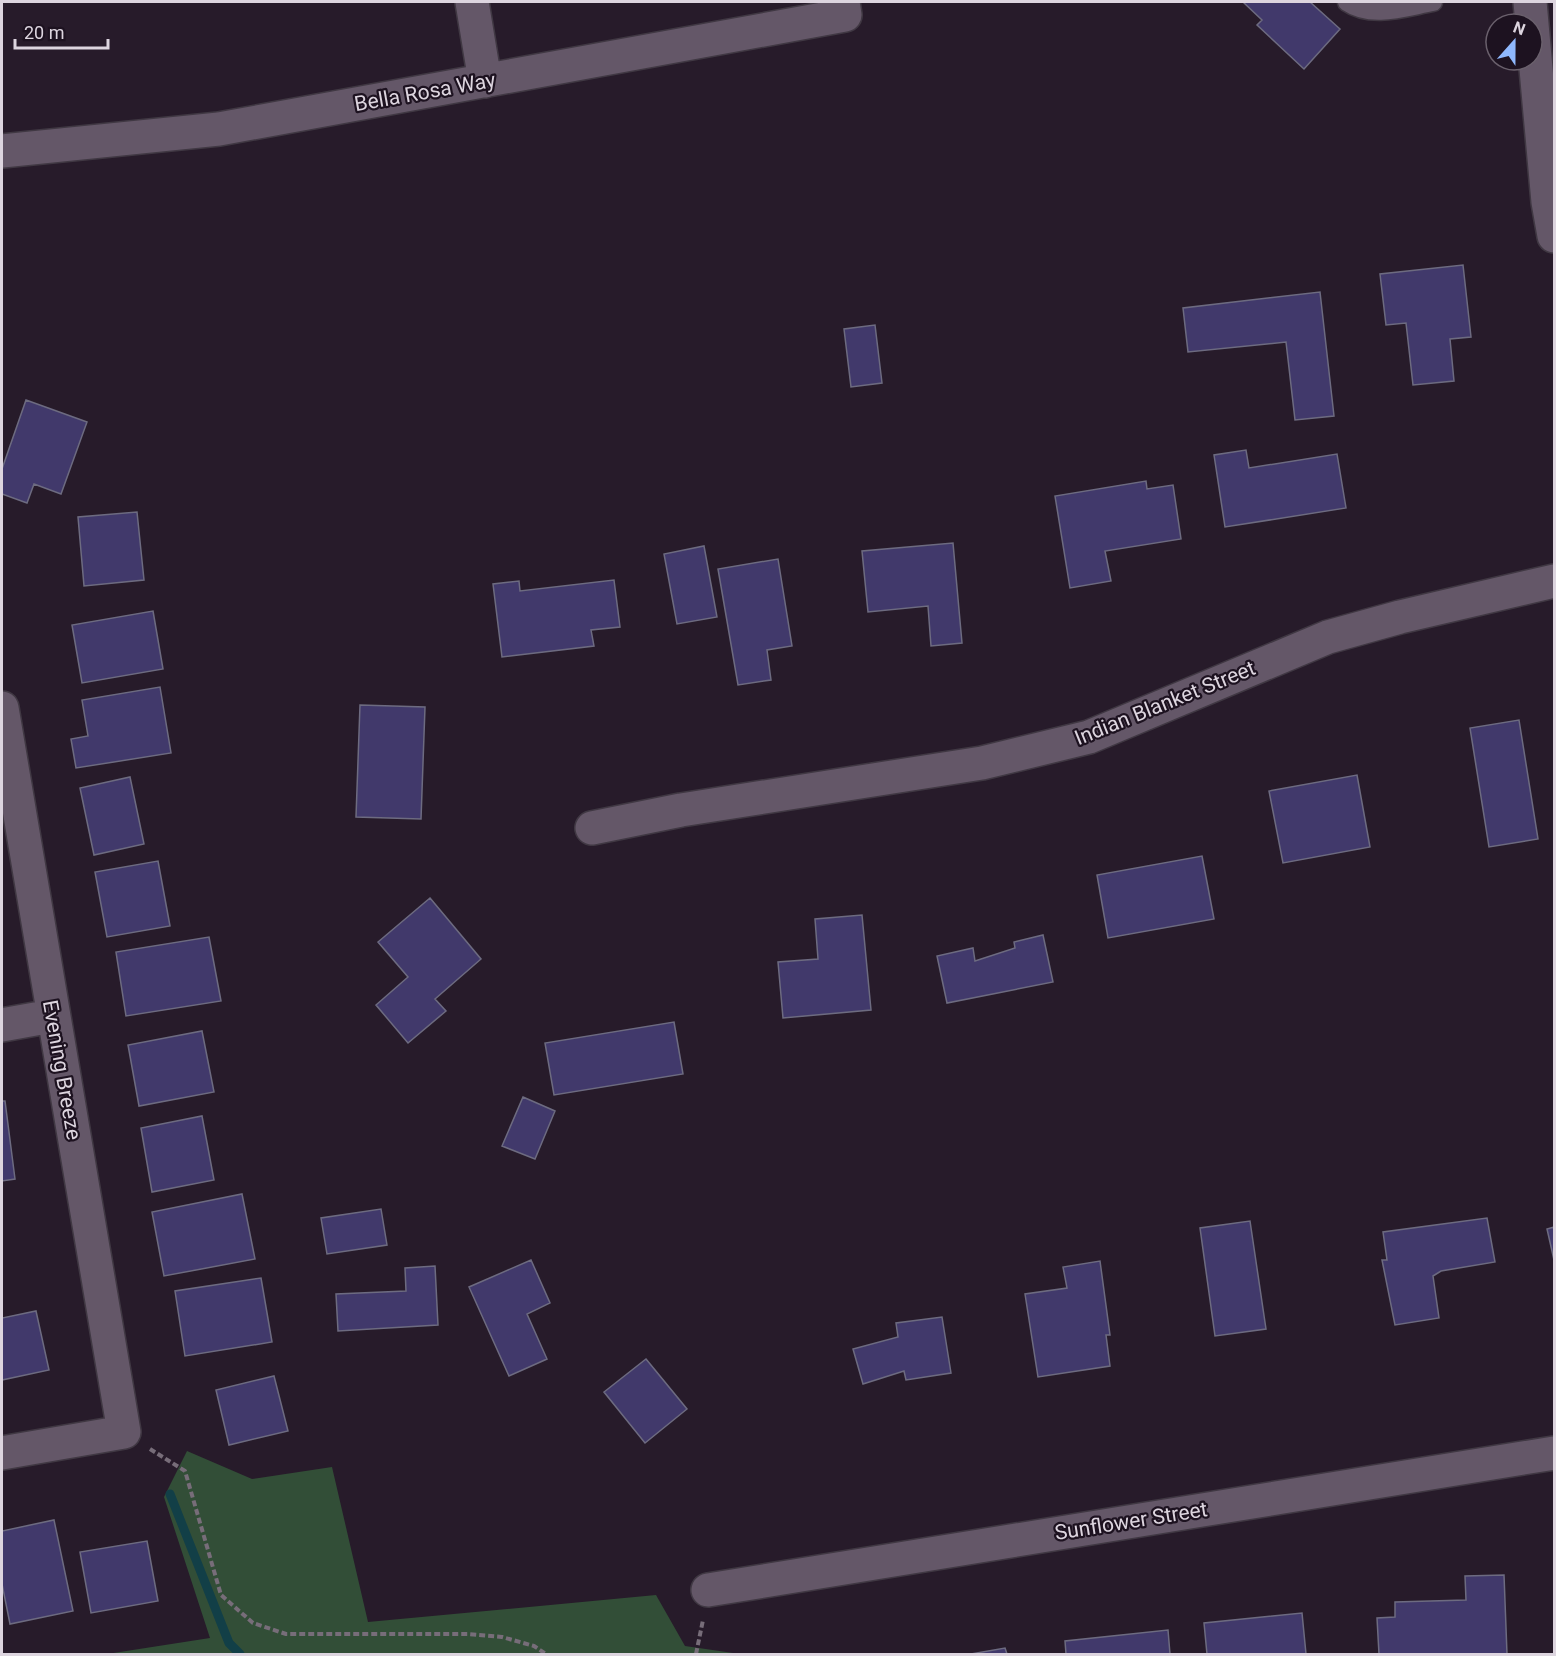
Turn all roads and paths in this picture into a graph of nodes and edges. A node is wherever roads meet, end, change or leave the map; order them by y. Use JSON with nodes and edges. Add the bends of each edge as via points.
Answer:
{"nodes":[{"id":1,"x":472,"y":2,"type":"edge"},
{"id":2,"x":1347,"y":2,"type":"edge"},
{"id":3,"x":1433,"y":2,"type":"edge"},
{"id":4,"x":1530,"y":2,"type":"edge"},
{"id":5,"x":844,"y":8,"type":"edge"},
{"id":6,"x":485,"y":81,"type":"junction"},
{"id":7,"x":2,"y":151,"type":"edge"},
{"id":8,"x":1554,"y":236,"type":"edge"},
{"id":9,"x":1554,"y":581,"type":"edge"},
{"id":10,"x":2,"y":708,"type":"edge"},
{"id":11,"x":592,"y":828,"type":"dead end"},
{"id":12,"x":52,"y":1016,"type":"junction"},
{"id":13,"x":2,"y":1025,"type":"edge"},
{"id":14,"x":124,"y":1432,"type":"junction"},
{"id":15,"x":2,"y":1453,"type":"edge"},
{"id":16,"x":1554,"y":1453,"type":"edge"},
{"id":17,"x":708,"y":1590,"type":"dead end"},
{"id":18,"x":546,"y":1654,"type":"edge"}],
"edges":[{"from":1,"to":6,"type":"street"},
{"from":2,"to":3,"type":"lane","via":[[1358,9],[1378,11]]},
{"from":4,"to":8,"type":"street"},
{"from":5,"to":6,"type":"street","name":"Bella Rosa Way"},
{"from":6,"to":7,"type":"street","name":"Bella Rosa Way","via":[[219,129]]},
{"from":9,"to":11,"type":"street","name":"Indian Blanket Street","via":[[1328,638],[1089,737],[982,763],[681,810]]},
{"from":10,"to":12,"type":"street","name":"Evening Breeze"},
{"from":12,"to":13,"type":"street"},
{"from":12,"to":14,"type":"street","name":"Evening Breeze"},
{"from":14,"to":15,"type":"street"},
{"from":14,"to":18,"type":"path","via":[[185,1472],[221,1596],[253,1623],[286,1634],[501,1637],[534,1646]]},
{"from":16,"to":17,"type":"street","name":"Sunflower Street"}]}
